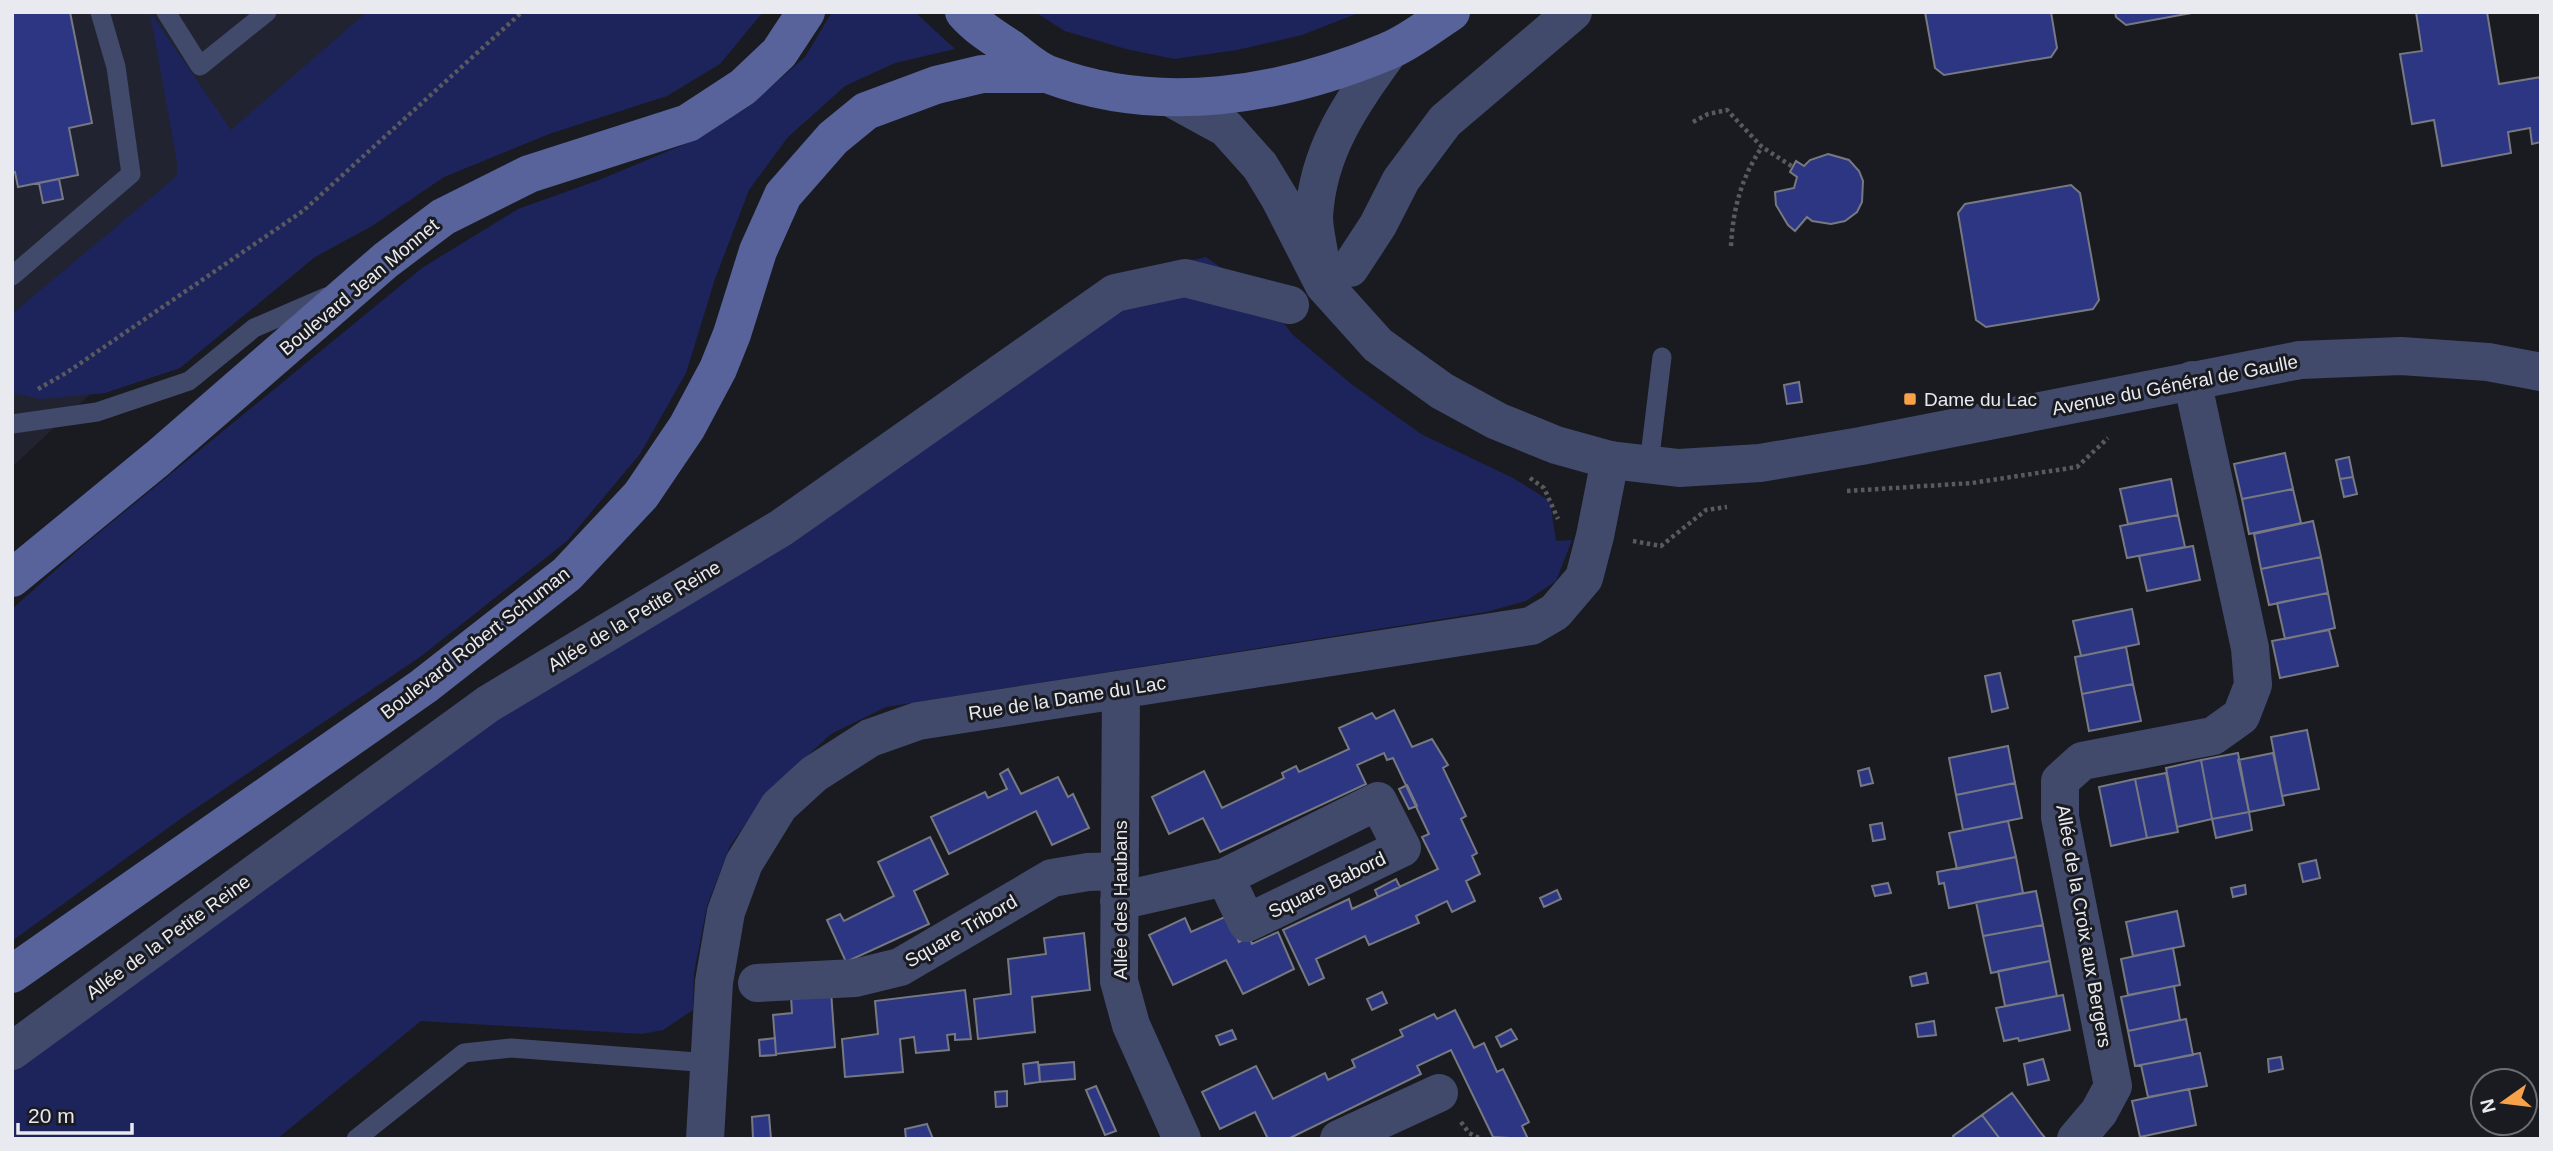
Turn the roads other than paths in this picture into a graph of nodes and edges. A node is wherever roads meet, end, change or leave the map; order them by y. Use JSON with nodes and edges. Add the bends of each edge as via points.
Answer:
{"nodes":[{"id":1,"x":100,"y":12,"type":"edge"},
{"id":2,"x":166,"y":12,"type":"edge"},
{"id":3,"x":267,"y":12,"type":"edge"},
{"id":4,"x":806,"y":12,"type":"edge"},
{"id":5,"x":964,"y":12,"type":"edge"},
{"id":6,"x":1451,"y":12,"type":"edge"},
{"id":7,"x":1573,"y":12,"type":"edge"},
{"id":8,"x":1390,"y":50,"type":"junction"},
{"id":9,"x":1047,"y":74,"type":"junction"},
{"id":10,"x":1173,"y":99,"type":"junction"},
{"id":11,"x":12,"y":276,"type":"edge"},
{"id":12,"x":1337,"y":276,"type":"junction"},
{"id":13,"x":359,"y":283,"type":"junction"},
{"id":14,"x":1290,"y":305,"type":"dead end"},
{"id":15,"x":1662,"y":357,"type":"dead end"},
{"id":16,"x":2541,"y":372,"type":"edge"},
{"id":17,"x":2192,"y":380,"type":"junction"},
{"id":18,"x":13,"y":423,"type":"edge"},
{"id":19,"x":1610,"y":460,"type":"junction"},
{"id":20,"x":1649,"y":464,"type":"junction"},
{"id":21,"x":12,"y":578,"type":"edge"},
{"id":22,"x":1121,"y":690,"type":"junction"},
{"id":23,"x":1225,"y":877,"type":"dead end"},
{"id":24,"x":1119,"y":886,"type":"junction"},
{"id":25,"x":12,"y":974,"type":"edge"},
{"id":26,"x":757,"y":983,"type":"dead end"},
{"id":27,"x":12,"y":1051,"type":"edge"},
{"id":28,"x":710,"y":1063,"type":"junction"},
{"id":29,"x":1440,"y":1093,"type":"dead end"},
{"id":30,"x":356,"y":1139,"type":"edge"},
{"id":31,"x":705,"y":1139,"type":"edge"},
{"id":32,"x":1182,"y":1139,"type":"edge"},
{"id":33,"x":1339,"y":1139,"type":"edge"},
{"id":34,"x":2076,"y":1139,"type":"edge"}],
"edges":[{"from":1,"to":11,"type":"lane","via":[[116,67],[131,174]]},
{"from":2,"to":3,"type":"lane","via":[[200,66]]},
{"from":4,"to":13,"type":"main road","name":"Boulevard Jean Monnet","via":[[779,52],[743,86],[688,123],[529,174],[443,217]]},
{"from":5,"to":9,"type":"main road"},
{"from":6,"to":8,"type":"main road"},
{"from":7,"to":12,"type":"street","via":[[1445,121],[1401,180],[1378,225]]},
{"from":8,"to":10,"type":"main road","via":[[1296,82],[1244,93]]},
{"from":8,"to":12,"type":"street","via":[[1334,134],[1318,178],[1314,219]]},
{"from":9,"to":10,"type":"main road","via":[[1118,93]]},
{"from":9,"to":25,"type":"main road","name":"Boulevard Robert Schuman","via":[[982,74],[936,85],[866,111],[833,138],[783,195],[758,251],[718,369],[687,427],[641,495],[567,574],[424,686]]},
{"from":10,"to":12,"type":"street","name":"Avenue du Général de Gaulle","via":[[1226,128],[1260,166]]},
{"from":12,"to":19,"type":"street","name":"Avenue du Général de Gaulle","via":[[1378,345],[1441,391],[1556,446]]},
{"from":13,"to":18,"type":"lane","via":[[254,328],[189,382],[97,411]]},
{"from":13,"to":21,"type":"main road","name":"Boulevard Jean Monnet"},
{"from":14,"to":27,"type":"street","name":"Allée de la Petite Reine","via":[[1185,278],[1115,293],[780,528],[488,704]]},
{"from":15,"to":20,"type":"lane"},
{"from":16,"to":17,"type":"street","name":"Avenue du Général de Gaulle","via":[[2488,362],[2401,356],[2300,360]]},
{"from":17,"to":20,"type":"street","name":"Avenue du Général de Gaulle","via":[[1760,463],[1679,468]]},
{"from":17,"to":34,"type":"street","name":"Allée de la Croix aux Bergers","via":[[2250,648],[2253,685],[2241,716],[2213,736],[2082,761],[2060,781],[2060,817],[2113,1086]]},
{"from":19,"to":20,"type":"street","name":"Avenue du Général de Gaulle"},
{"from":19,"to":22,"type":"street","name":"Rue de la Dame du Lac","via":[[1584,578],[1555,612],[1531,626]]},
{"from":22,"to":24,"type":"street","name":"Allée des Haubans"},
{"from":22,"to":28,"type":"street","name":"Rue de la Dame du Lac","via":[[918,721],[870,738],[814,774],[779,806],[744,863],[726,912],[714,982]]},
{"from":23,"to":24,"type":"street"},
{"from":24,"to":26,"type":"street","name":"Square Tribord","via":[[1088,872],[1052,878],[901,967],[855,978]]},
{"from":24,"to":32,"type":"street","name":"Allée des Haubans","via":[[1119,981],[1131,1025]]},
{"from":28,"to":30,"type":"lane","via":[[511,1048],[464,1053]]},
{"from":28,"to":31,"type":"street","name":"Rue de la Dame du Lac"},
{"from":29,"to":33,"type":"street"}]}
